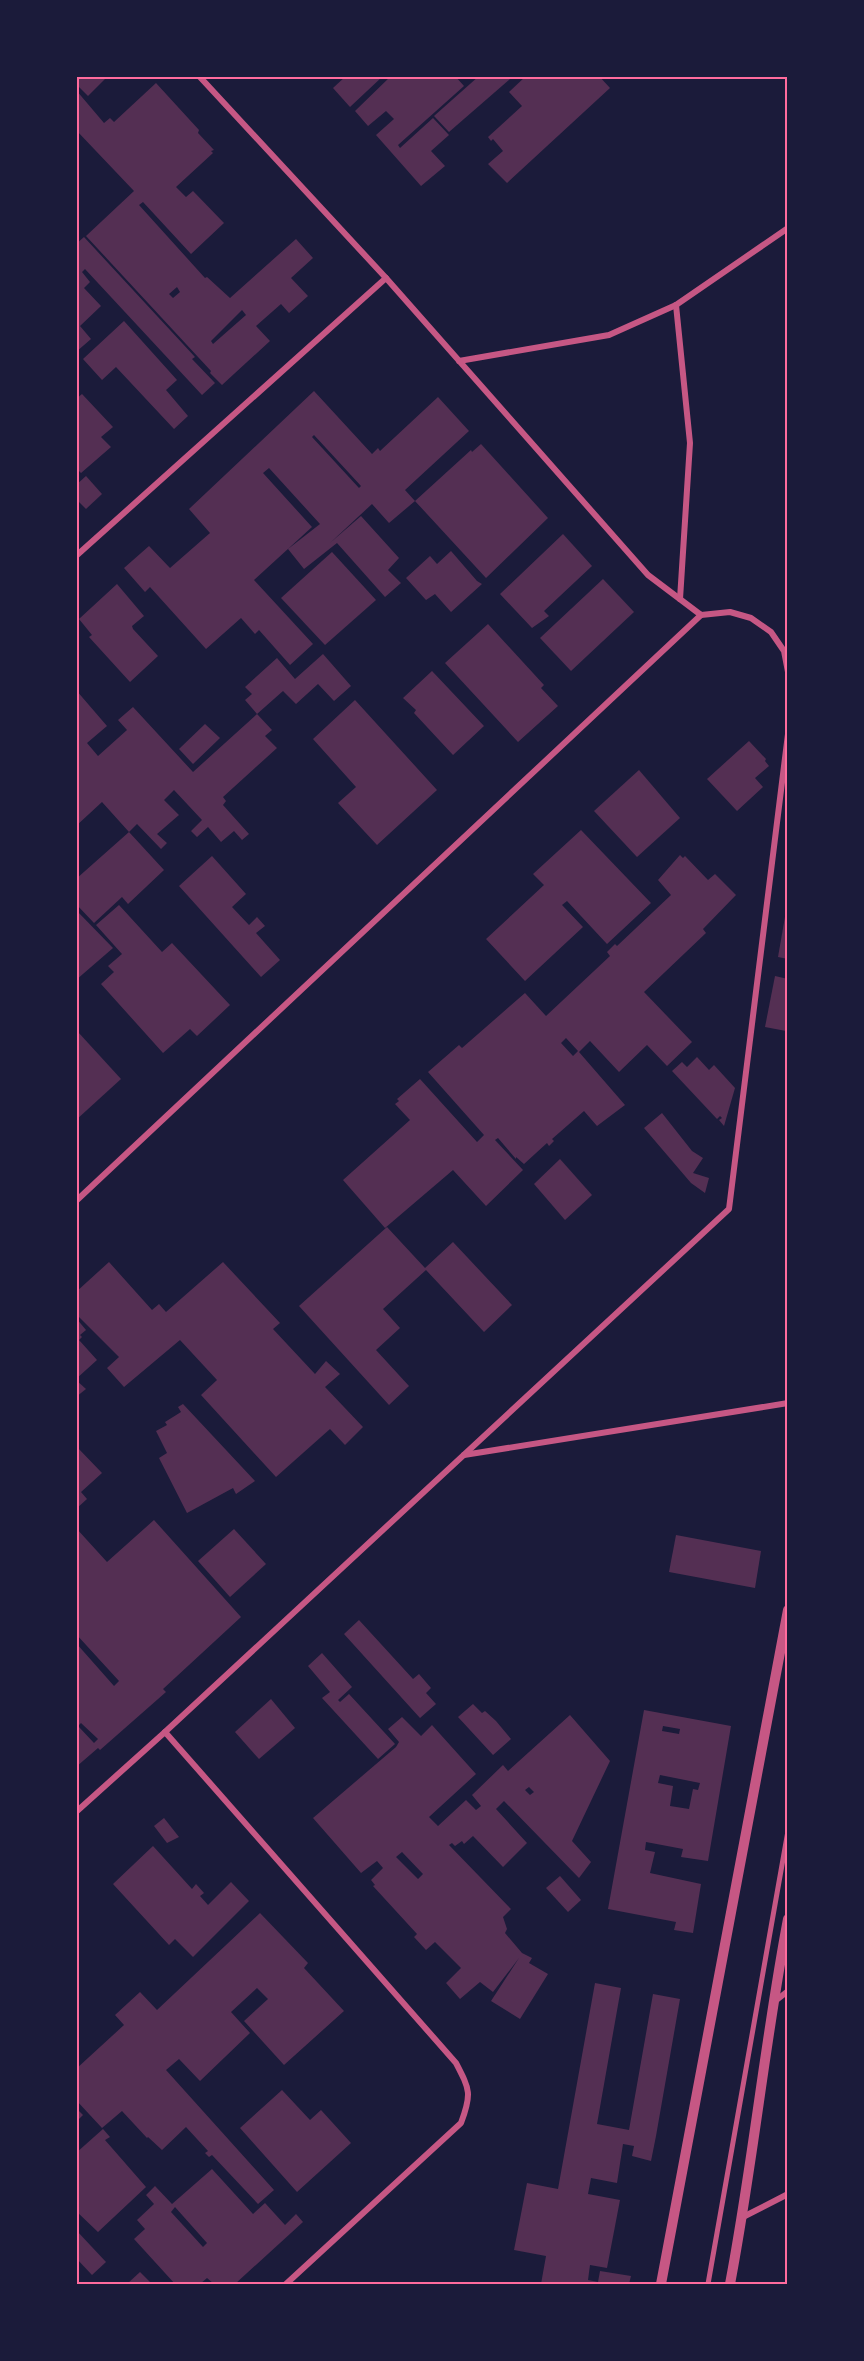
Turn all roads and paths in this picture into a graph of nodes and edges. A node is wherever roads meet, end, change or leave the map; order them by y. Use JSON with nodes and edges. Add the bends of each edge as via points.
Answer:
{"nodes":[{"id":1,"x":199,"y":76,"type":"edge"},
{"id":2,"x":788,"y":228,"type":"edge"},
{"id":3,"x":386,"y":279,"type":"junction"},
{"id":4,"x":676,"y":305,"type":"junction"},
{"id":5,"x":459,"y":361,"type":"junction"},
{"id":6,"x":76,"y":556,"type":"edge"},
{"id":7,"x":680,"y":599,"type":"junction"},
{"id":8,"x":701,"y":615,"type":"junction"},
{"id":9,"x":788,"y":672,"type":"edge"},
{"id":10,"x":788,"y":734,"type":"edge"},
{"id":11,"x":76,"y":1201,"type":"edge"},
{"id":12,"x":788,"y":1403,"type":"edge"},
{"id":13,"x":464,"y":1455,"type":"junction"},
{"id":14,"x":788,"y":1610,"type":"edge"},
{"id":15,"x":165,"y":1732,"type":"junction"},
{"id":16,"x":76,"y":1812,"type":"edge"},
{"id":17,"x":788,"y":1831,"type":"edge"},
{"id":18,"x":788,"y":1919,"type":"edge"},
{"id":19,"x":788,"y":1991,"type":"edge"},
{"id":20,"x":772,"y":2005,"type":"junction"},
{"id":21,"x":788,"y":2194,"type":"edge"},
{"id":22,"x":743,"y":2217,"type":"junction"},
{"id":23,"x":286,"y":2284,"type":"edge"},
{"id":24,"x":661,"y":2284,"type":"edge"},
{"id":25,"x":708,"y":2284,"type":"edge"},
{"id":26,"x":730,"y":2284,"type":"edge"}],
"edges":[{"from":1,"to":3,"type":"street"},
{"from":2,"to":4,"type":"street"},
{"from":3,"to":5,"type":"street"},
{"from":3,"to":6,"type":"street"},
{"from":4,"to":5,"type":"street","via":[[609,335]]},
{"from":4,"to":7,"type":"street","via":[[690,444]]},
{"from":5,"to":7,"type":"street","via":[[648,575]]},
{"from":7,"to":8,"type":"street"},
{"from":8,"to":9,"type":"street","via":[[730,612],[751,618],[771,632],[784,651]]},
{"from":8,"to":11,"type":"street"},
{"from":10,"to":13,"type":"street","via":[[729,1209]]},
{"from":12,"to":13,"type":"street"},
{"from":13,"to":15,"type":"street"},
{"from":14,"to":24,"type":"street"},
{"from":15,"to":16,"type":"street"},
{"from":15,"to":23,"type":"street","via":[[456,2063],[467,2085],[470,2101],[461,2123]]},
{"from":17,"to":25,"type":"street"},
{"from":18,"to":20,"type":"street"},
{"from":19,"to":20,"type":"street"},
{"from":20,"to":22,"type":"street"},
{"from":21,"to":22,"type":"street"},
{"from":22,"to":26,"type":"street"}]}
